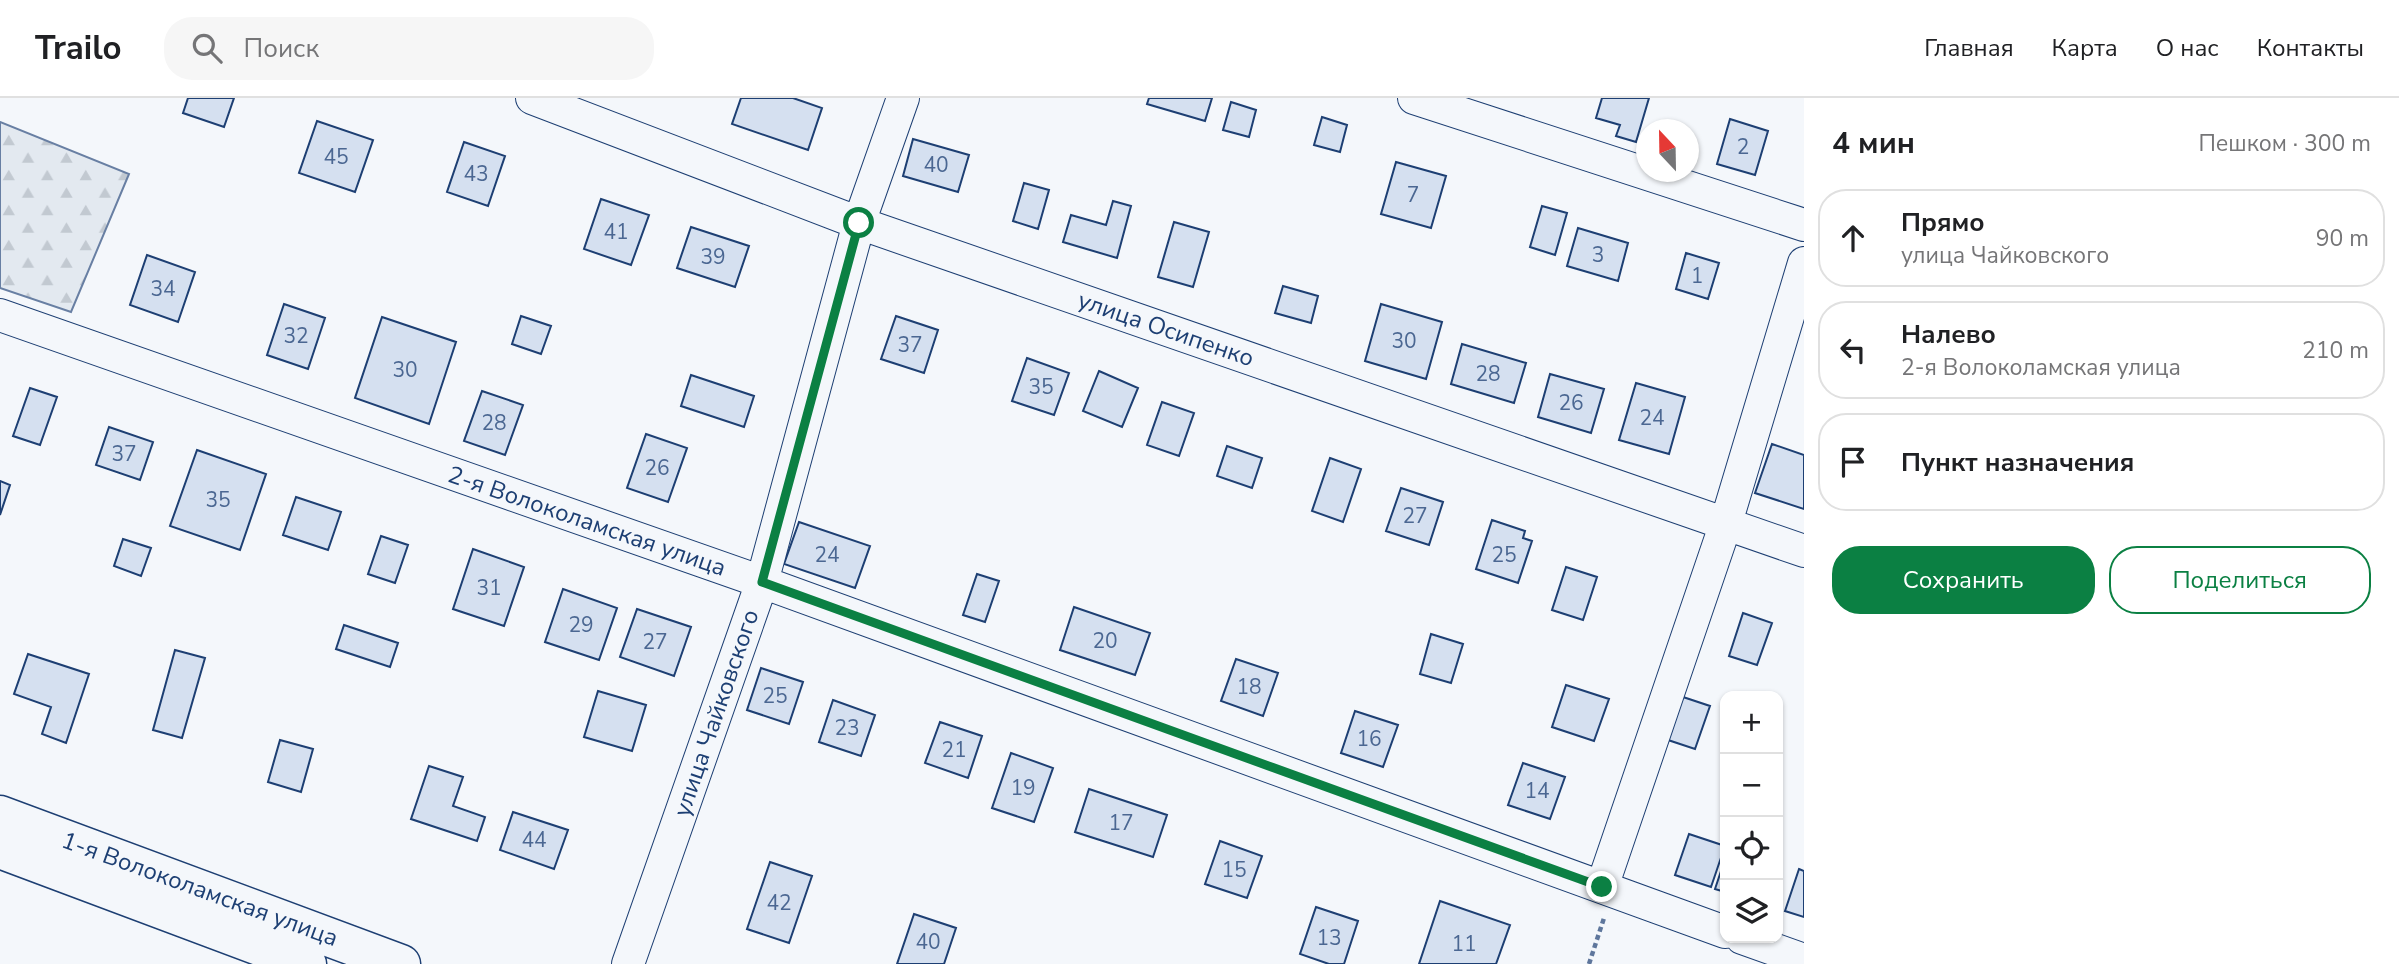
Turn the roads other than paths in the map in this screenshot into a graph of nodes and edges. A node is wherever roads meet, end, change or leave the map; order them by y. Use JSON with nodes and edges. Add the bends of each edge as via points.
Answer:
{"nodes":[{"id":1,"x":532,"y":98,"type":"edge"},
{"id":2,"x":903,"y":98,"type":"edge"},
{"id":3,"x":1430,"y":100,"type":"edge"},
{"id":4,"x":859,"y":223,"type":"junction"},
{"id":5,"x":1804,"y":225,"type":"edge"},
{"id":6,"x":1804,"y":263,"type":"edge"},
{"id":7,"x":0,"y":316,"type":"edge"},
{"id":8,"x":1726,"y":523,"type":"junction"},
{"id":9,"x":1804,"y":551,"type":"edge"},
{"id":10,"x":762,"y":582,"type":"junction"},
{"id":11,"x":0,"y":815,"type":"edge"},
{"id":12,"x":0,"y":849,"type":"edge"},
{"id":13,"x":1602,"y":887,"type":"junction"},
{"id":14,"x":1720,"y":930,"type":"edge"},
{"id":15,"x":1756,"y":943,"type":"edge"},
{"id":16,"x":1804,"y":960,"type":"edge"},
{"id":17,"x":307,"y":964,"type":"edge"},
{"id":18,"x":401,"y":964,"type":"edge"},
{"id":19,"x":628,"y":964,"type":"edge"}],
"edges":[{"from":1,"to":4,"type":"street","name":"улица Осипенко"},
{"from":2,"to":4,"type":"street","name":"улица Чайковского"},
{"from":3,"to":5,"type":"street"},
{"from":4,"to":8,"type":"street","name":"улица Осипенко"},
{"from":4,"to":10,"type":"street","name":"улица Чайковского"},
{"from":6,"to":8,"type":"street"},
{"from":7,"to":10,"type":"street","name":"2-я Волоколамская улица"},
{"from":8,"to":9,"type":"street","name":"улица Осипенко"},
{"from":8,"to":13,"type":"street"},
{"from":10,"to":13,"type":"street","name":"2-я Волоколамская улица"},
{"from":10,"to":19,"type":"street","name":"улица Чайковского"},
{"from":11,"to":18,"type":"main road","name":"1-я Волоколамская улица"},
{"from":12,"to":17,"type":"main road","name":"1-я Волоколамская улица"},
{"from":13,"to":14,"type":"street","name":"2-я Волоколамская улица"},
{"from":15,"to":16,"type":"street"}]}
